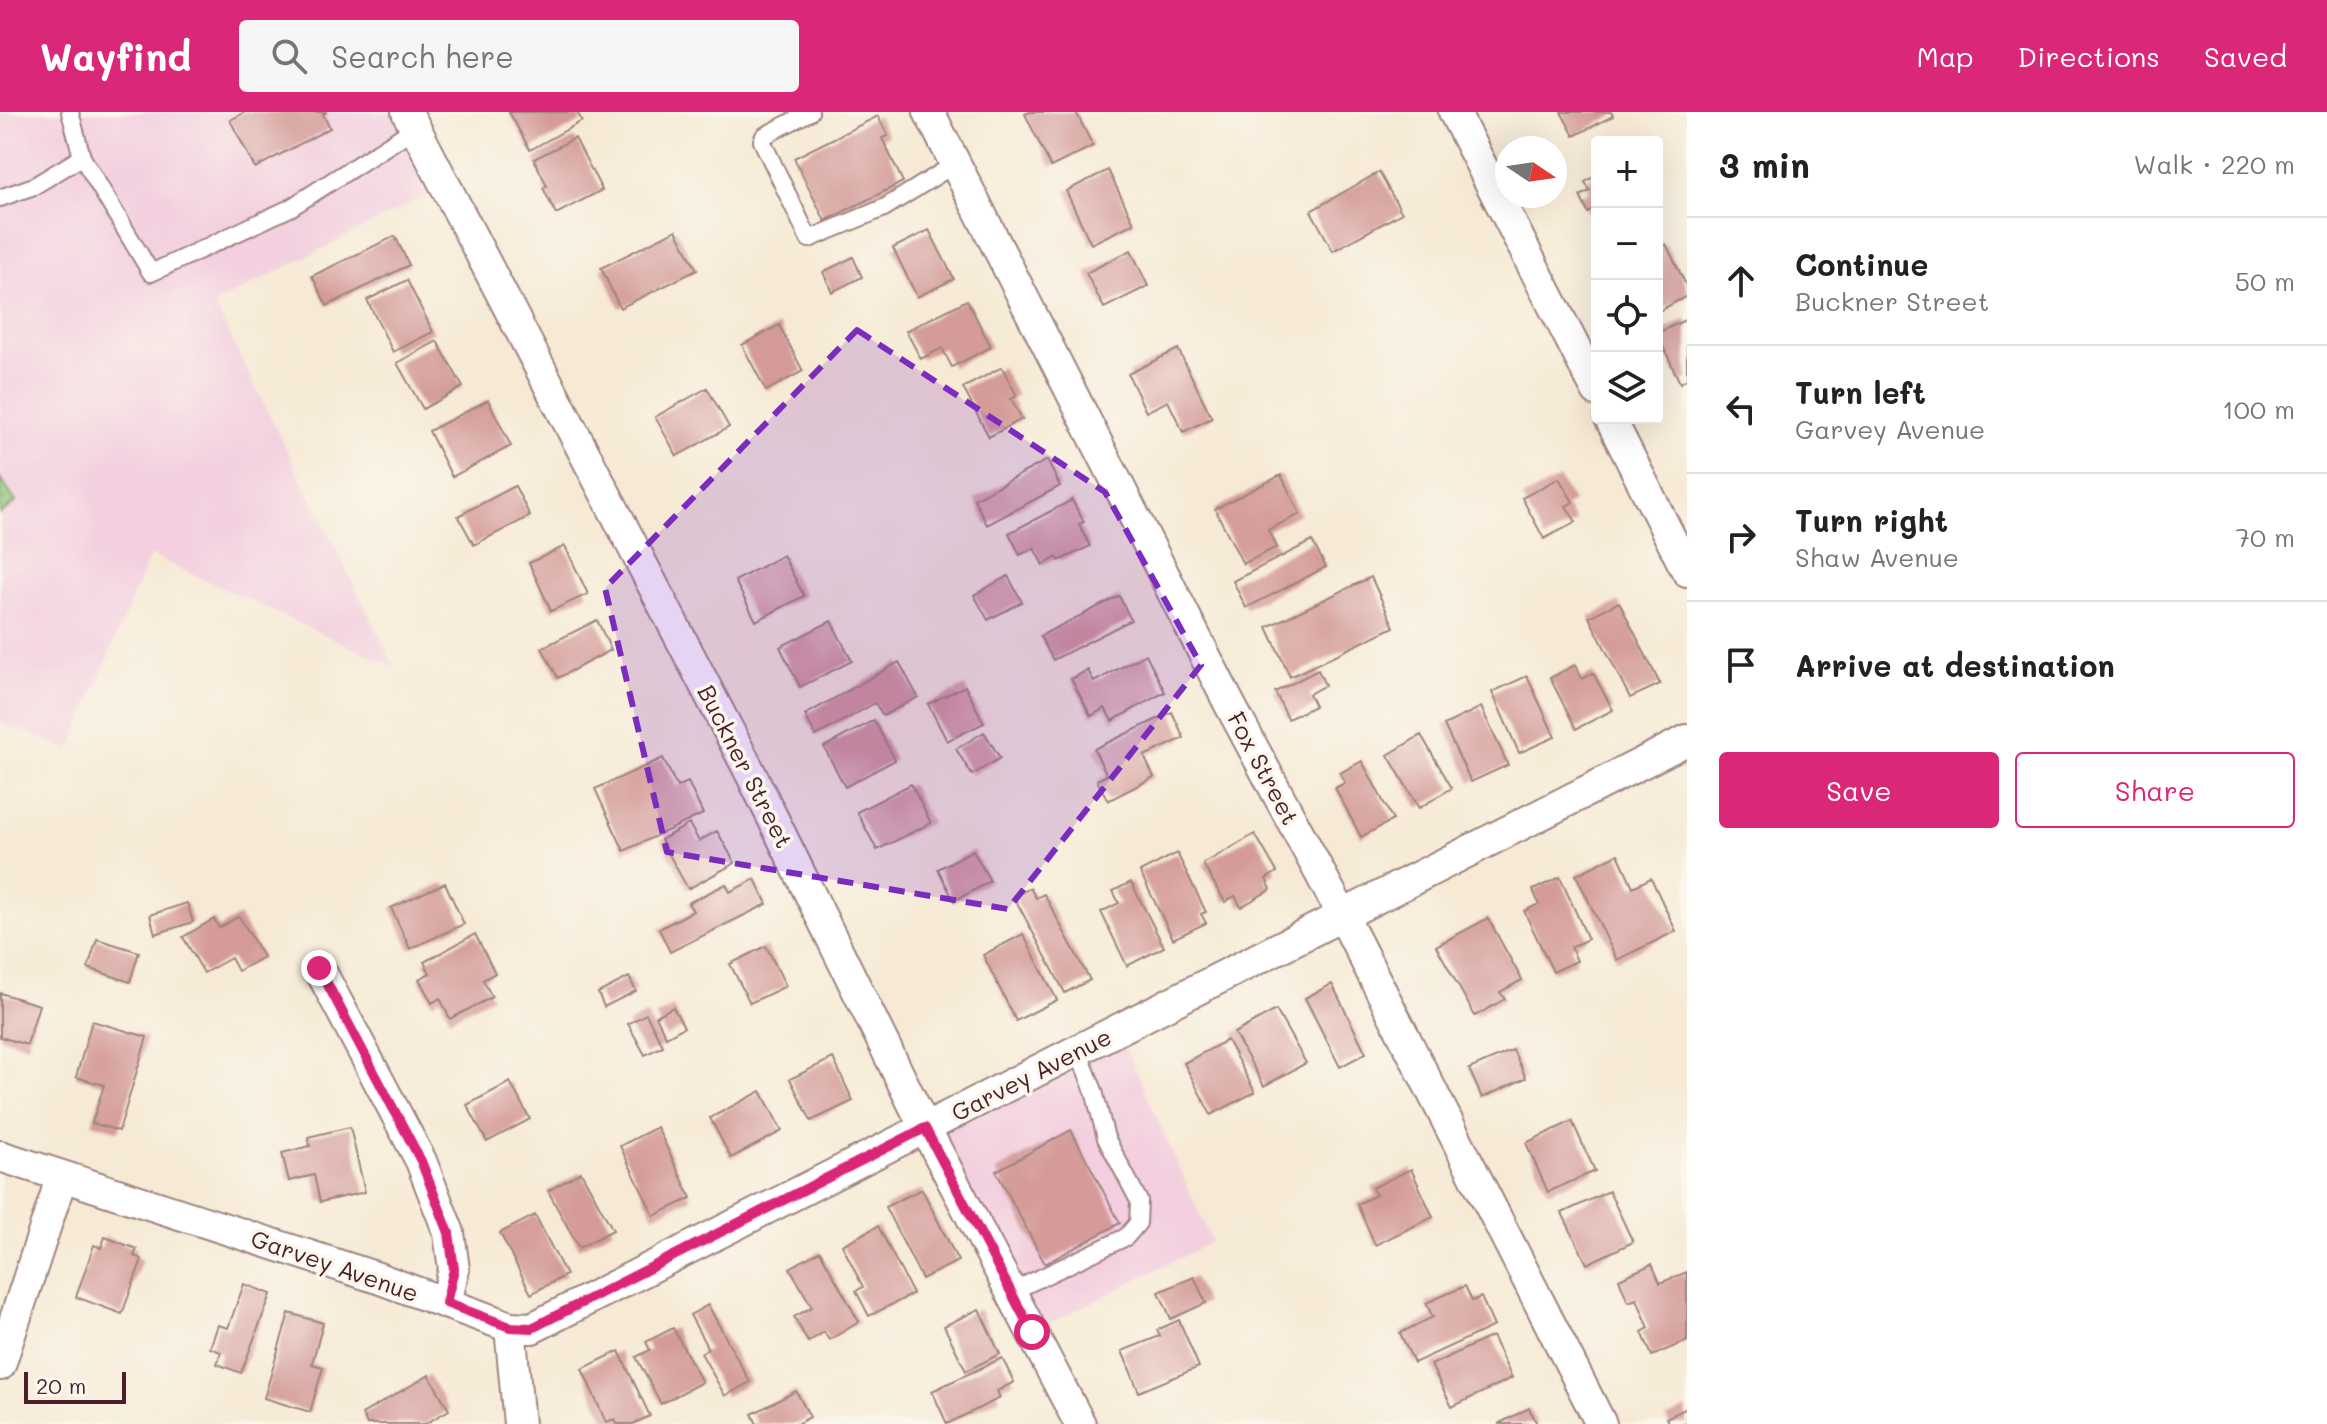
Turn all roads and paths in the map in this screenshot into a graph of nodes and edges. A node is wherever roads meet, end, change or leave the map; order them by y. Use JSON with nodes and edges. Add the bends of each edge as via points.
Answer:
{"nodes":[{"id":1,"x":70,"y":112,"type":"edge"},
{"id":2,"x":810,"y":112,"type":"edge"},
{"id":3,"x":929,"y":112,"type":"edge"},
{"id":4,"x":1454,"y":112,"type":"edge"},
{"id":5,"x":411,"y":120,"type":"edge"},
{"id":6,"x":82,"y":157,"type":"junction"},
{"id":7,"x":955,"y":164,"type":"junction"},
{"id":8,"x":0,"y":198,"type":"edge"},
{"id":9,"x":1591,"y":379,"type":"edge"},
{"id":10,"x":1613,"y":424,"type":"edge"},
{"id":11,"x":1687,"y":571,"type":"edge"},
{"id":12,"x":1687,"y":740,"type":"edge"},
{"id":13,"x":1343,"y":916,"type":"junction"},
{"id":14,"x":319,"y":968,"type":"dead end"},
{"id":15,"x":1078,"y":1051,"type":"junction"},
{"id":16,"x":925,"y":1128,"type":"junction"},
{"id":17,"x":0,"y":1156,"type":"edge"},
{"id":18,"x":62,"y":1176,"type":"junction"},
{"id":19,"x":1011,"y":1292,"type":"junction"},
{"id":20,"x":446,"y":1303,"type":"junction"},
{"id":21,"x":510,"y":1327,"type":"junction"},
{"id":22,"x":0,"y":1365,"type":"edge"},
{"id":23,"x":519,"y":1424,"type":"edge"},
{"id":24,"x":1080,"y":1424,"type":"edge"},
{"id":25,"x":1601,"y":1424,"type":"edge"}],
"edges":[{"from":1,"to":6,"type":"lane"},
{"from":2,"to":7,"type":"lane","via":[[762,141],[809,239],[884,208]]},
{"from":3,"to":7,"type":"street","name":"Fox Street"},
{"from":4,"to":9,"type":"street"},
{"from":5,"to":6,"type":"lane","via":[[290,208],[151,273]]},
{"from":5,"to":16,"type":"street","name":"Buckner Street","via":[[750,772]]},
{"from":6,"to":8,"type":"lane","via":[[34,186]]},
{"from":7,"to":13,"type":"street","name":"Fox Street"},
{"from":10,"to":11,"type":"street"},
{"from":12,"to":13,"type":"street","name":"Garvey Avenue"},
{"from":13,"to":15,"type":"street","name":"Garvey Avenue"},
{"from":13,"to":25,"type":"street","name":"Fox Street"},
{"from":14,"to":20,"type":"street","via":[[421,1161],[449,1233],[454,1269]]},
{"from":15,"to":16,"type":"street","name":"Garvey Avenue"},
{"from":15,"to":19,"type":"lane","via":[[1106,1138],[1139,1201],[1138,1223],[1126,1237]]},
{"from":16,"to":19,"type":"street","name":"Buckner Street"},
{"from":16,"to":21,"type":"street","name":"Garvey Avenue","via":[[532,1328]]},
{"from":17,"to":18,"type":"street","name":"Garvey Avenue"},
{"from":18,"to":20,"type":"street","name":"Garvey Avenue"},
{"from":18,"to":22,"type":"street"},
{"from":19,"to":24,"type":"street","name":"Buckner Street"},
{"from":20,"to":21,"type":"street","name":"Garvey Avenue"},
{"from":21,"to":23,"type":"street"}]}
